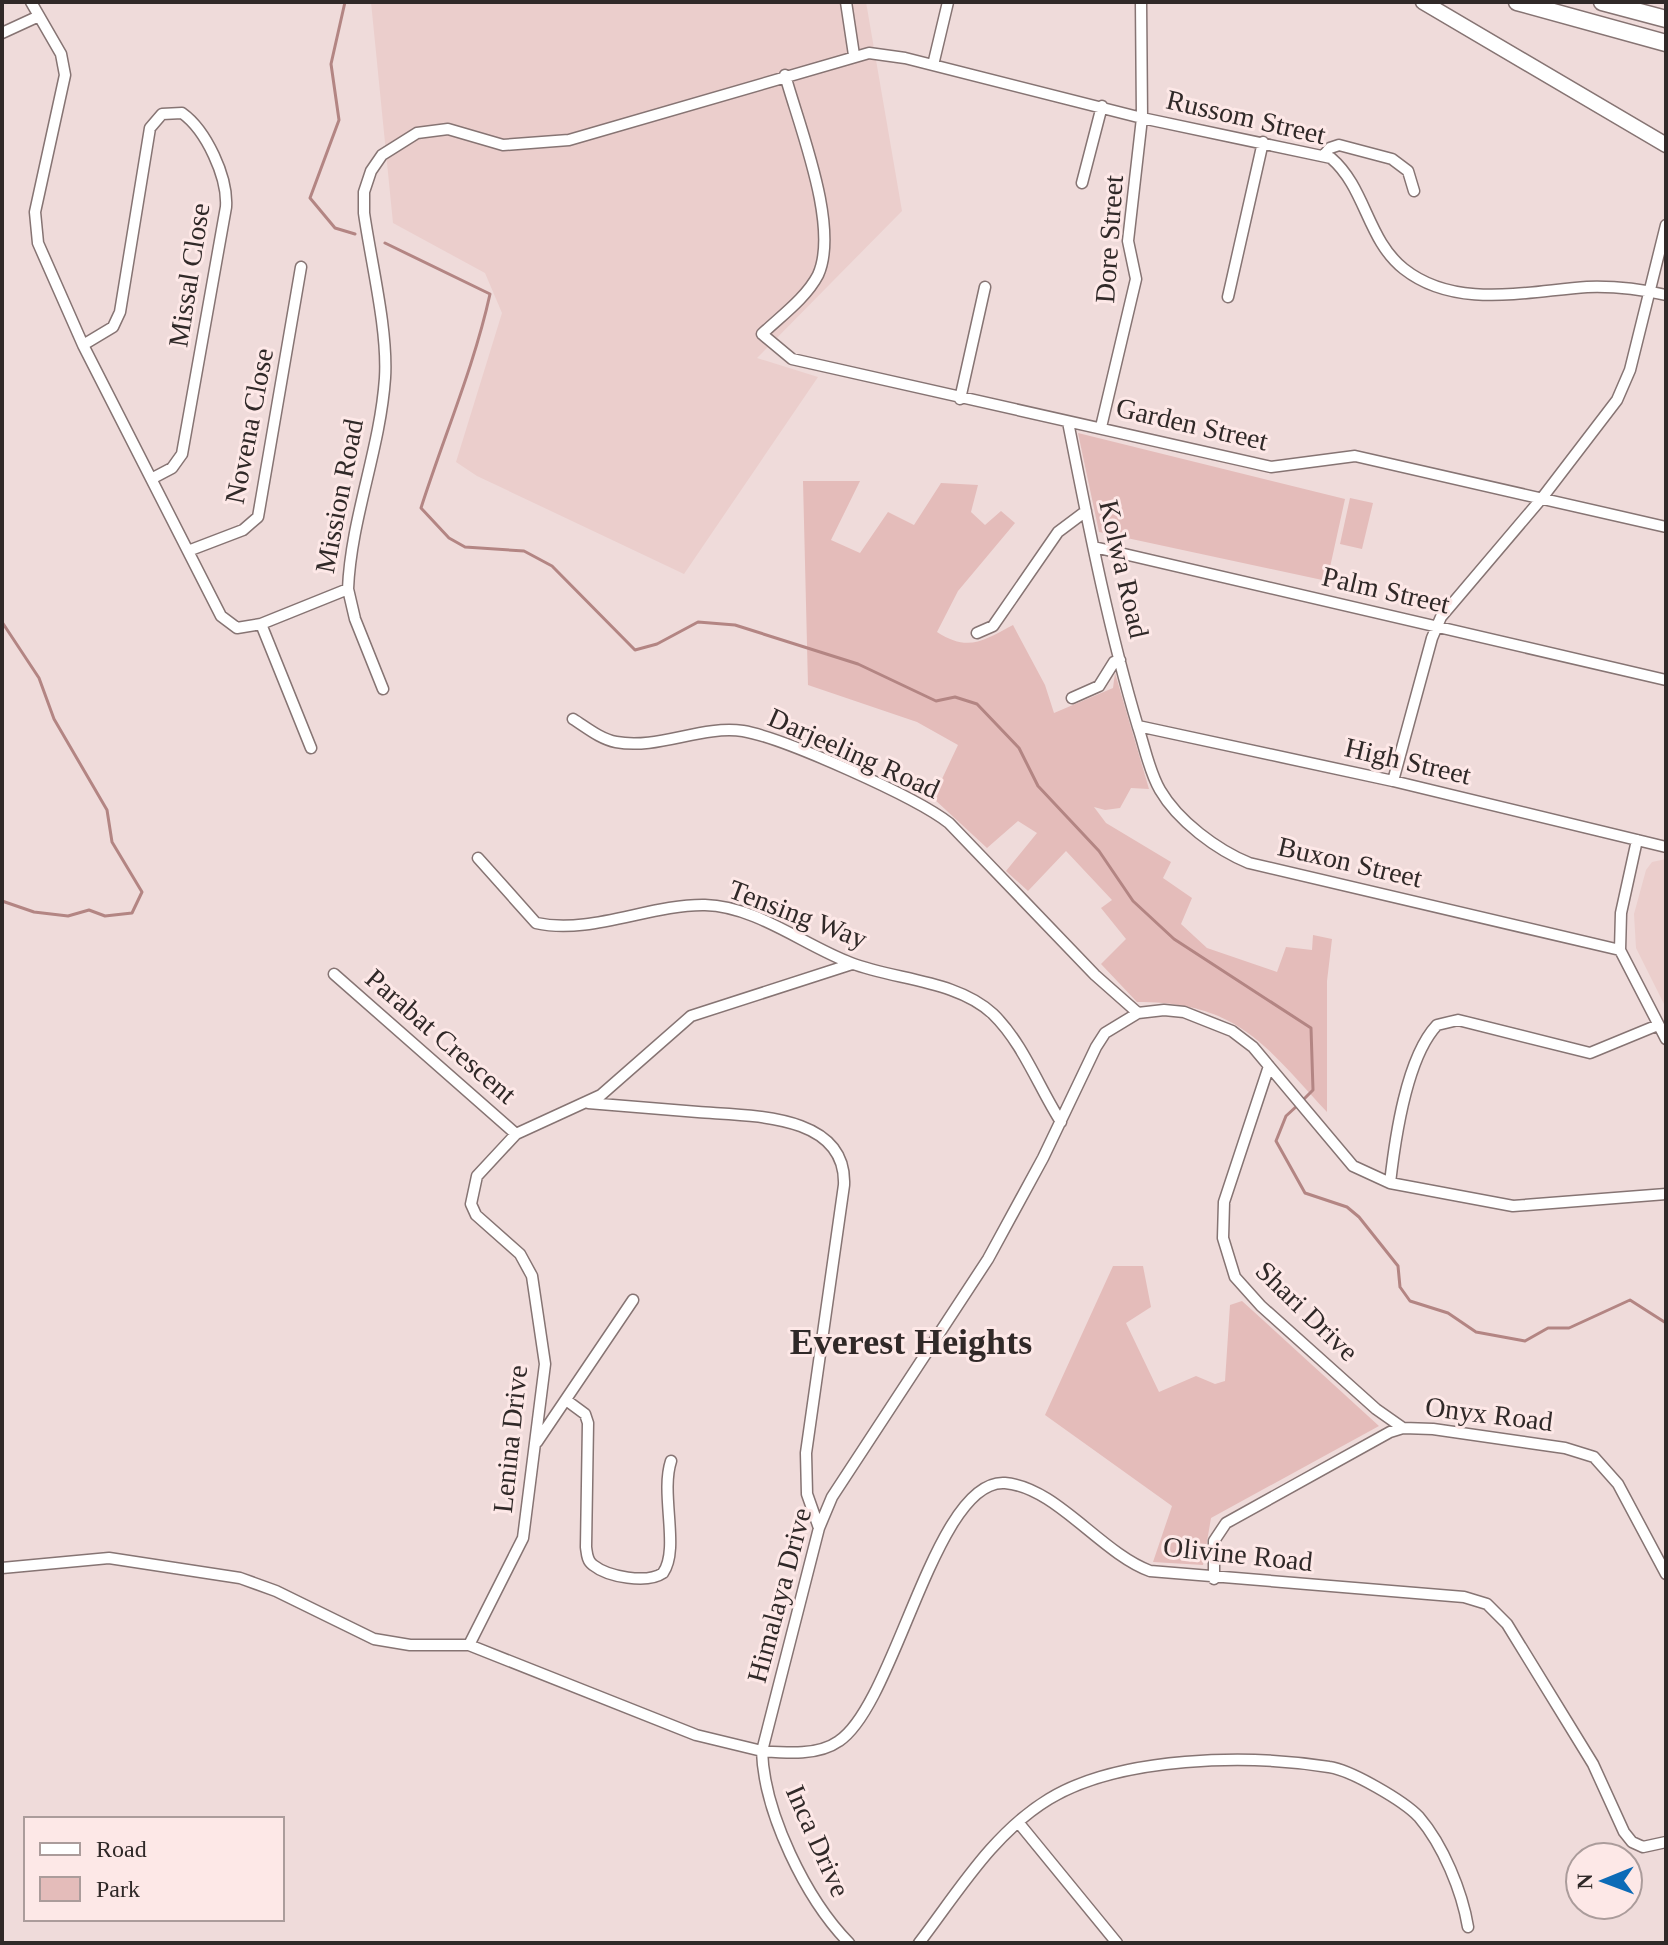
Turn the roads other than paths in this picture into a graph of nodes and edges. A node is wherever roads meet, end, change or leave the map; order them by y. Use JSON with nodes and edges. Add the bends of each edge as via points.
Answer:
{"nodes":[{"id":1,"x":31,"y":2,"type":"edge"},
{"id":2,"x":846,"y":2,"type":"edge"},
{"id":3,"x":948,"y":2,"type":"edge"},
{"id":4,"x":1141,"y":2,"type":"edge"},
{"id":5,"x":1423,"y":2,"type":"edge"},
{"id":6,"x":1517,"y":2,"type":"edge"},
{"id":7,"x":1602,"y":2,"type":"edge"},
{"id":8,"x":39,"y":16,"type":"junction"},
{"id":9,"x":1666,"y":19,"type":"edge"},
{"id":10,"x":2,"y":33,"type":"edge"},
{"id":11,"x":1666,"y":43,"type":"edge"},
{"id":12,"x":854,"y":55,"type":"junction"},
{"id":13,"x":933,"y":65,"type":"junction"},
{"id":14,"x":785,"y":75,"type":"junction"},
{"id":15,"x":1102,"y":106,"type":"junction"},
{"id":16,"x":1142,"y":118,"type":"junction"},
{"id":17,"x":1263,"y":142,"type":"junction"},
{"id":18,"x":1666,"y":145,"type":"edge"},
{"id":19,"x":1353,"y":149,"type":"junction"},
{"id":20,"x":1323,"y":156,"type":"junction"},
{"id":21,"x":1344,"y":170,"type":"junction"},
{"id":22,"x":1082,"y":183,"type":"dead end"},
{"id":23,"x":1414,"y":191,"type":"dead end"},
{"id":24,"x":1666,"y":225,"type":"edge"},
{"id":25,"x":301,"y":267,"type":"dead end"},
{"id":26,"x":985,"y":287,"type":"dead end"},
{"id":27,"x":1648,"y":291,"type":"junction"},
{"id":28,"x":1666,"y":295,"type":"edge"},
{"id":29,"x":1228,"y":297,"type":"dead end"},
{"id":30,"x":83,"y":345,"type":"junction"},
{"id":31,"x":960,"y":399,"type":"junction"},
{"id":32,"x":1068,"y":422,"type":"junction"},
{"id":33,"x":1101,"y":427,"type":"junction"},
{"id":34,"x":153,"y":478,"type":"junction"},
{"id":35,"x":1542,"y":498,"type":"junction"},
{"id":36,"x":1086,"y":511,"type":"junction"},
{"id":37,"x":1666,"y":527,"type":"edge"},
{"id":38,"x":1094,"y":547,"type":"junction"},
{"id":39,"x":188,"y":551,"type":"junction"},
{"id":40,"x":348,"y":589,"type":"junction"},
{"id":41,"x":261,"y":624,"type":"junction"},
{"id":42,"x":1437,"y":626,"type":"junction"},
{"id":43,"x":977,"y":633,"type":"dead end"},
{"id":44,"x":1120,"y":660,"type":"junction"},
{"id":45,"x":1666,"y":680,"type":"edge"},
{"id":46,"x":383,"y":689,"type":"dead end"},
{"id":47,"x":1072,"y":698,"type":"dead end"},
{"id":48,"x":573,"y":719,"type":"dead end"},
{"id":49,"x":1138,"y":726,"type":"junction"},
{"id":50,"x":311,"y":748,"type":"dead end"},
{"id":51,"x":1393,"y":781,"type":"junction"},
{"id":52,"x":1637,"y":840,"type":"junction"},
{"id":53,"x":1666,"y":847,"type":"edge"},
{"id":54,"x":478,"y":858,"type":"dead end"},
{"id":55,"x":1620,"y":950,"type":"junction"},
{"id":56,"x":852,"y":964,"type":"junction"},
{"id":57,"x":334,"y":974,"type":"dead end"},
{"id":58,"x":1138,"y":1013,"type":"junction"},
{"id":59,"x":1658,"y":1025,"type":"junction"},
{"id":60,"x":1666,"y":1039,"type":"edge"},
{"id":61,"x":1269,"y":1066,"type":"junction"},
{"id":62,"x":588,"y":1103,"type":"junction"},
{"id":63,"x":1061,"y":1122,"type":"junction"},
{"id":64,"x":516,"y":1134,"type":"junction"},
{"id":65,"x":1390,"y":1183,"type":"junction"},
{"id":66,"x":1666,"y":1194,"type":"edge"},
{"id":67,"x":471,"y":1204,"type":"joint"},
{"id":68,"x":633,"y":1300,"type":"dead end"},
{"id":69,"x":566,"y":1400,"type":"junction"},
{"id":70,"x":1403,"y":1428,"type":"junction"},
{"id":71,"x":536,"y":1444,"type":"junction"},
{"id":72,"x":671,"y":1461,"type":"dead end"},
{"id":73,"x":819,"y":1528,"type":"junction"},
{"id":74,"x":2,"y":1568,"type":"edge"},
{"id":75,"x":1666,"y":1574,"type":"edge"},
{"id":76,"x":1214,"y":1579,"type":"junction"},
{"id":77,"x":469,"y":1645,"type":"junction"},
{"id":78,"x":762,"y":1751,"type":"junction"},
{"id":79,"x":1018,"y":1822,"type":"junction"},
{"id":80,"x":1661,"y":1845,"type":"edge"},
{"id":81,"x":1468,"y":1927,"type":"dead end"},
{"id":82,"x":849,"y":1943,"type":"edge"},
{"id":83,"x":919,"y":1943,"type":"edge"},
{"id":84,"x":1117,"y":1943,"type":"edge"}],
"edges":[{"from":1,"to":8,"type":"street"},
{"from":2,"to":12,"type":"street"},
{"from":3,"to":13,"type":"street"},
{"from":4,"to":16,"type":"street","name":"Dore Street"},
{"from":5,"to":18,"type":"street"},
{"from":6,"to":11,"type":"main road"},
{"from":7,"to":9,"type":"main road"},
{"from":8,"to":10,"type":"street"},
{"from":8,"to":30,"type":"street","via":[[61,54],[65,75],[34,227]]},
{"from":12,"to":13,"type":"street","name":"Russom Street","via":[[880,52]]},
{"from":12,"to":14,"type":"street","name":"Mission Road"},
{"from":13,"to":15,"type":"street","name":"Russom Street"},
{"from":14,"to":31,"type":"street","name":"Garden Street","via":[[820,201],[826,243],[816,278],[762,334],[792,359]]},
{"from":14,"to":40,"type":"street","name":"Mission Road","via":[[569,140],[503,145],[434,129],[417,133],[382,155],[364,192],[364,213],[385,373]]},
{"from":15,"to":16,"type":"street","name":"Russom Street"},
{"from":15,"to":22,"type":"street"},
{"from":16,"to":17,"type":"street","name":"Russom Street"},
{"from":16,"to":33,"type":"street","name":"Dore Street","via":[[1128,241],[1136,279]]},
{"from":17,"to":20,"type":"street","name":"Russom Street"},
{"from":17,"to":29,"type":"street"},
{"from":19,"to":20,"type":"street","via":[[1336,145]]},
{"from":19,"to":21,"type":"street"},
{"from":19,"to":23,"type":"street","via":[[1401,164]]},
{"from":20,"to":21,"type":"street","name":"Russom Street"},
{"from":21,"to":27,"type":"street","name":"Russom Street","via":[[1393,259],[1434,285],[1508,296],[1590,287]]},
{"from":24,"to":27,"type":"street"},
{"from":25,"to":39,"type":"street","name":"Novena Close","via":[[258,517],[243,530]]},
{"from":26,"to":31,"type":"street"},
{"from":27,"to":28,"type":"street","name":"Russom Street"},
{"from":27,"to":35,"type":"street","via":[[1630,370],[1617,400]]},
{"from":30,"to":34,"type":"street"},
{"from":30,"to":34,"type":"street","name":"Missal Close","via":[[107,332],[120,312],[150,128],[162,114],[182,113],[198,130],[221,174],[226,207],[182,454],[172,468]]},
{"from":31,"to":32,"type":"street","name":"Garden Street"},
{"from":32,"to":33,"type":"street","name":"Garden Street"},
{"from":32,"to":36,"type":"street","name":"Kolwa Road"},
{"from":33,"to":35,"type":"street","name":"Garden Street","via":[[1271,467],[1355,456]]},
{"from":34,"to":39,"type":"street"},
{"from":35,"to":37,"type":"street","name":"Garden Street"},
{"from":35,"to":42,"type":"street"},
{"from":36,"to":38,"type":"street","name":"Kolwa Road"},
{"from":36,"to":43,"type":"street","via":[[1058,532],[993,626]]},
{"from":38,"to":42,"type":"street","name":"Palm Street"},
{"from":38,"to":44,"type":"street","name":"Kolwa Road"},
{"from":39,"to":41,"type":"street","via":[[228,623],[247,628]]},
{"from":40,"to":41,"type":"street","name":"Mission Road"},
{"from":40,"to":46,"type":"street"},
{"from":41,"to":50,"type":"street"},
{"from":42,"to":45,"type":"street","name":"Palm Street"},
{"from":42,"to":51,"type":"street"},
{"from":44,"to":47,"type":"street","via":[[1099,686]]},
{"from":44,"to":49,"type":"street","name":"Kolwa Road"},
{"from":48,"to":58,"type":"street","name":"Darjeeling Road","via":[[602,737],[626,743],[719,731],[763,736],[921,805],[949,823]]},
{"from":49,"to":51,"type":"street","name":"High Street"},
{"from":49,"to":55,"type":"street","name":"Buxon Street","via":[[1162,793],[1231,856]]},
{"from":51,"to":52,"type":"street","name":"High Street"},
{"from":52,"to":53,"type":"street","name":"High Street"},
{"from":52,"to":55,"type":"street","via":[[1621,913]]},
{"from":54,"to":56,"type":"street","name":"Tensing Way","via":[[536,923],[569,924],[707,905],[745,914]]},
{"from":55,"to":59,"type":"street"},
{"from":56,"to":62,"type":"street","name":"Parabat Crescent","via":[[691,1016]]},
{"from":56,"to":63,"type":"street","name":"Tensing Way","via":[[947,990],[991,1012]]},
{"from":57,"to":64,"type":"street","name":"Parabat Crescent"},
{"from":58,"to":61,"type":"street","via":[[1164,1010],[1211,1020],[1253,1047]]},
{"from":58,"to":63,"type":"street","name":"Himalaya Drive","via":[[1100,1040]]},
{"from":59,"to":60,"type":"street"},
{"from":59,"to":65,"type":"street","via":[[1590,1053],[1458,1020],[1437,1025],[1420,1052],[1399,1125]]},
{"from":61,"to":65,"type":"street","via":[[1353,1166]]},
{"from":61,"to":70,"type":"street","name":"Shari Drive","via":[[1224,1202],[1223,1238],[1235,1277],[1272,1316]]},
{"from":62,"to":64,"type":"street","name":"Parabat Crescent"},
{"from":62,"to":73,"type":"street","via":[[791,1122],[828,1142],[840,1155],[844,1185],[806,1453],[807,1494]]},
{"from":63,"to":73,"type":"street","name":"Himalaya Drive","via":[[988,1259],[854,1458]]},
{"from":64,"to":67,"type":"street","name":"Parabat Crescent","via":[[477,1176]]},
{"from":65,"to":66,"type":"street","via":[[1513,1206]]},
{"from":67,"to":71,"type":"street","name":"Lenina Drive","via":[[482,1223],[520,1254],[532,1276],[545,1364]]},
{"from":68,"to":69,"type":"street"},
{"from":69,"to":71,"type":"street"},
{"from":69,"to":72,"type":"street","via":[[585,1414],[588,1423],[586,1547],[594,1566],[641,1579],[663,1573],[669,1560],[665,1495]]},
{"from":70,"to":75,"type":"street","name":"Onyx Road","via":[[1565,1448],[1594,1457],[1618,1484]]},
{"from":70,"to":76,"type":"street","name":"Onyx Road","via":[[1226,1523],[1214,1541]]},
{"from":71,"to":77,"type":"street","name":"Lenina Drive","via":[[523,1538]]},
{"from":73,"to":78,"type":"street","name":"Himalaya Drive"},
{"from":74,"to":77,"type":"street","via":[[85,1558],[172,1565],[256,1582],[374,1639]]},
{"from":76,"to":78,"type":"street","name":"Olivine Road","via":[[1135,1565],[1042,1497],[1007,1483],[980,1488],[933,1561],[872,1698],[850,1733],[813,1751]]},
{"from":76,"to":80,"type":"street","name":"Olivine Road","via":[[1464,1597],[1487,1604],[1507,1624],[1583,1748],[1628,1837],[1637,1845]]},
{"from":77,"to":78,"type":"street","via":[[696,1735]]},
{"from":78,"to":82,"type":"street","name":"Inca Drive","via":[[764,1778],[782,1831],[820,1911]]},
{"from":79,"to":81,"type":"street","via":[[1070,1788],[1134,1769],[1203,1761],[1329,1766],[1420,1818],[1460,1893]]},
{"from":79,"to":83,"type":"street","via":[[987,1853]]},
{"from":79,"to":84,"type":"street"}]}
